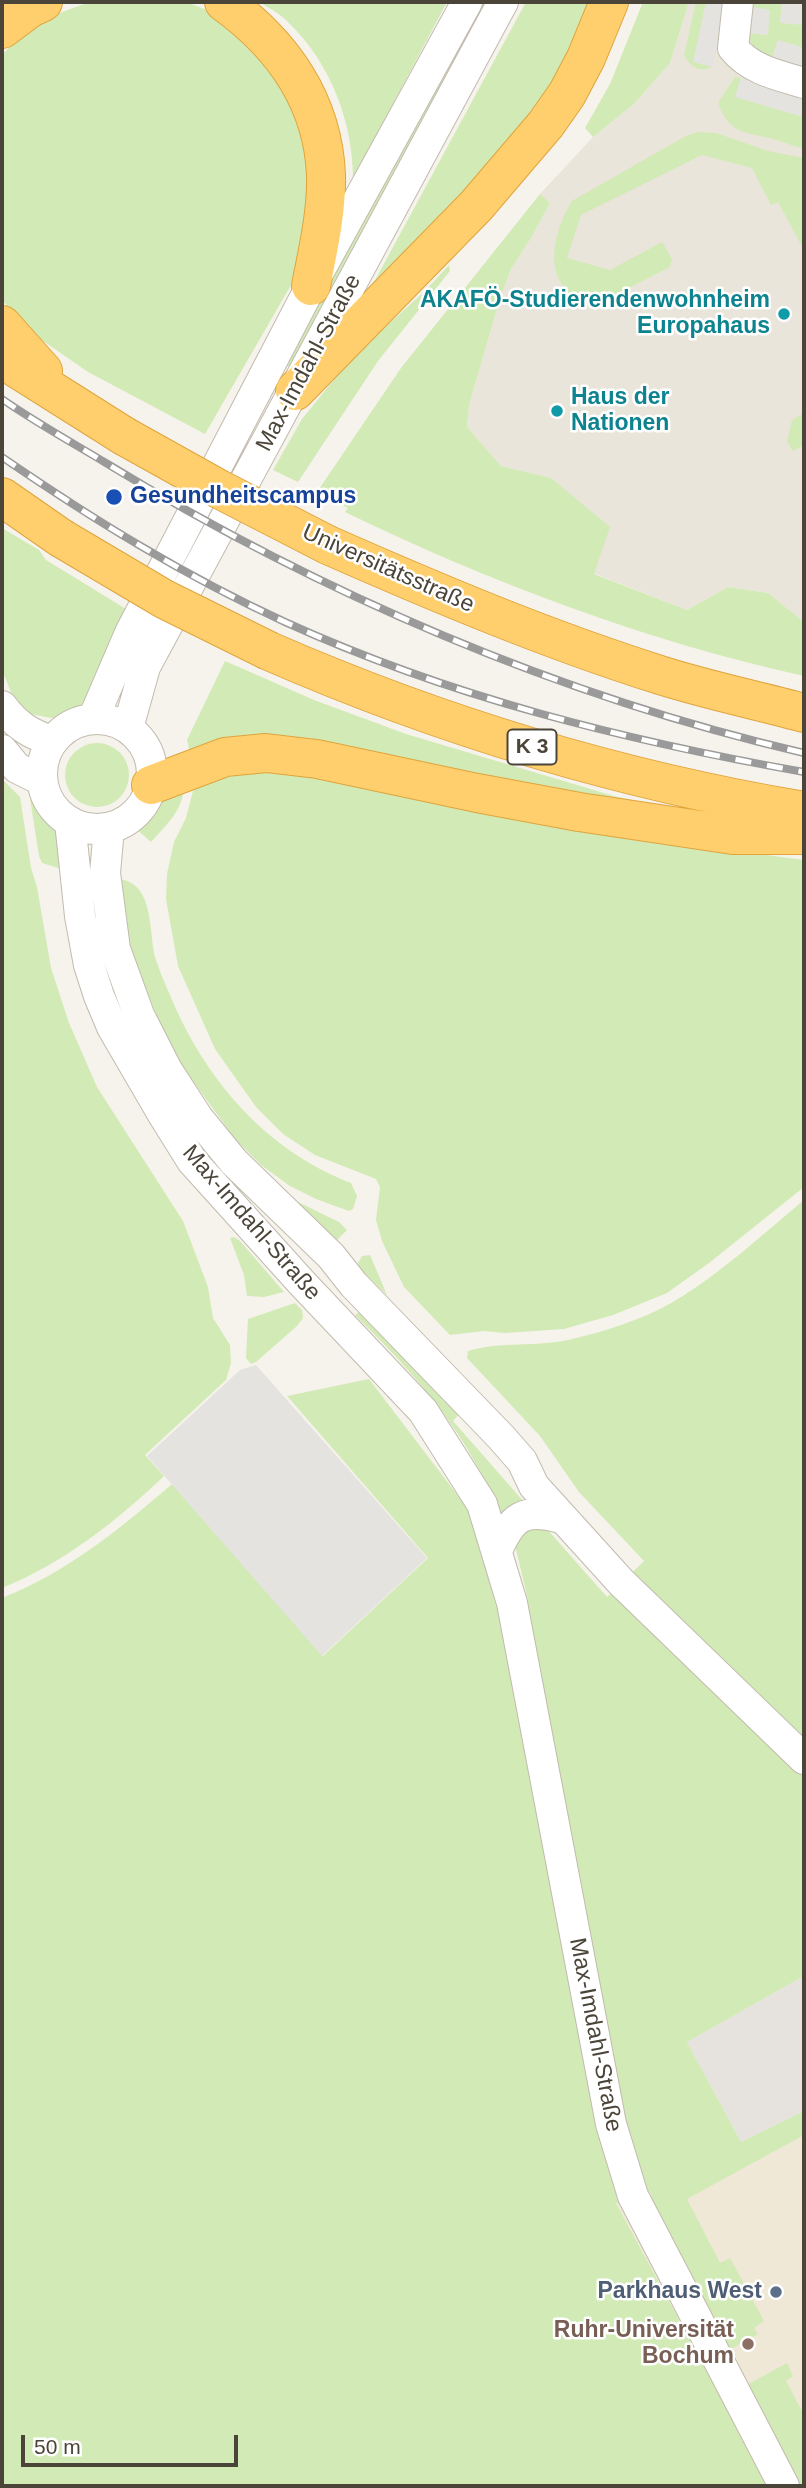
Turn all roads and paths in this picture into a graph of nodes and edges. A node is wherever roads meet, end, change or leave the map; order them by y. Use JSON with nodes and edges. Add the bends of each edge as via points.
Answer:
{"nodes":[{"id":1,"x":43,"y":2,"type":"edge"},
{"id":2,"x":224,"y":2,"type":"edge"},
{"id":3,"x":467,"y":2,"type":"edge"},
{"id":4,"x":503,"y":2,"type":"edge"},
{"id":5,"x":609,"y":2,"type":"edge"},
{"id":6,"x":738,"y":2,"type":"edge"},
{"id":7,"x":2,"y":29,"type":"edge"},
{"id":8,"x":804,"y":83,"type":"edge"},
{"id":9,"x":311,"y":286,"type":"junction"},
{"id":10,"x":2,"y":325,"type":"edge"},
{"id":11,"x":2,"y":359,"type":"edge"},
{"id":12,"x":295,"y":391,"type":"junction"},
{"id":13,"x":81,"y":411,"type":"junction"},
{"id":14,"x":2,"y":497,"type":"edge"},
{"id":15,"x":2,"y":706,"type":"edge"},
{"id":16,"x":804,"y":713,"type":"edge"},
{"id":17,"x":93,"y":719,"type":"junction"},
{"id":18,"x":128,"y":728,"type":"junction"},
{"id":19,"x":52,"y":741,"type":"junction"},
{"id":20,"x":2,"y":750,"type":"edge"},
{"id":21,"x":41,"y":780,"type":"junction"},
{"id":22,"x":151,"y":785,"type":"junction"},
{"id":23,"x":804,"y":810,"type":"edge"},
{"id":24,"x":70,"y":822,"type":"junction"},
{"id":25,"x":109,"y":828,"type":"junction"},
{"id":26,"x":804,"y":835,"type":"edge"},
{"id":27,"x":354,"y":1285,"type":"junction"},
{"id":28,"x":328,"y":1310,"type":"junction"},
{"id":29,"x":561,"y":1518,"type":"junction"},
{"id":30,"x":497,"y":1551,"type":"junction"},
{"id":31,"x":804,"y":1759,"type":"edge"},
{"id":32,"x":784,"y":2486,"type":"edge"}],
"edges":[{"from":1,"to":7,"type":"highway"},
{"from":2,"to":9,"type":"highway","via":[[273,43],[300,80],[317,118],[326,177]]},
{"from":3,"to":9,"type":"street","name":"Max-Imdahl-Straße"},
{"from":4,"to":12,"type":"street","name":"Max-Imdahl-Straße"},
{"from":5,"to":12,"type":"highway","via":[[586,58],[546,124],[477,206]]},
{"from":6,"to":8,"type":"street","via":[[733,48],[752,66]]},
{"from":9,"to":17,"type":"street","name":"Max-Imdahl-Straße","via":[[130,633]]},
{"from":10,"to":13,"type":"highway"},
{"from":11,"to":13,"type":"highway","name":"Universitätsstraße"},
{"from":12,"to":18,"type":"street","name":"Max-Imdahl-Straße","via":[[145,667]]},
{"from":13,"to":16,"type":"highway","name":"Universitätsstraße","bridge":true,"via":[[328,545],[439,594],[662,675]]},
{"from":14,"to":23,"type":"highway","number":"K 3","bridge":true,"via":[[61,538],[164,598],[270,651],[410,709],[491,736],[671,784]]},
{"from":15,"to":19,"type":"street","via":[[14,723]]},
{"from":17,"to":18,"type":"street"},
{"from":17,"to":19,"type":"street","via":[[72,724]]},
{"from":18,"to":22,"type":"street","via":[[144,745]]},
{"from":19,"to":21,"type":"street","via":[[43,759]]},
{"from":20,"to":21,"type":"street","via":[[17,768]]},
{"from":21,"to":24,"type":"street","via":[[48,802]]},
{"from":22,"to":25,"type":"street","via":[[141,807]]},
{"from":22,"to":26,"type":"highway","via":[[225,757],[266,753],[317,759],[579,812],[733,835]]},
{"from":24,"to":25,"type":"street","via":[[91,829]]},
{"from":24,"to":28,"type":"street","name":"Max-Imdahl-Straße","via":[[89,965],[112,1027],[192,1161]]},
{"from":25,"to":27,"type":"street","name":"Max-Imdahl-Straße","via":[[104,873],[115,949],[139,1015],[167,1070],[234,1162],[331,1256]]},
{"from":27,"to":28,"type":"street","name":"Max-Imdahl-Straße"},
{"from":27,"to":29,"type":"street","name":"Max-Imdahl-Straße","via":[[501,1437]]},
{"from":28,"to":30,"type":"street","name":"Max-Imdahl-Straße","via":[[423,1411],[482,1504]]},
{"from":29,"to":30,"type":"street","via":[[533,1513],[519,1517],[506,1530]]},
{"from":29,"to":31,"type":"street","name":"Max-Imdahl-Straße","via":[[621,1583]]},
{"from":30,"to":32,"type":"street","name":"Max-Imdahl-Straße","via":[[512,1603],[611,2124],[633,2196]]}]}
